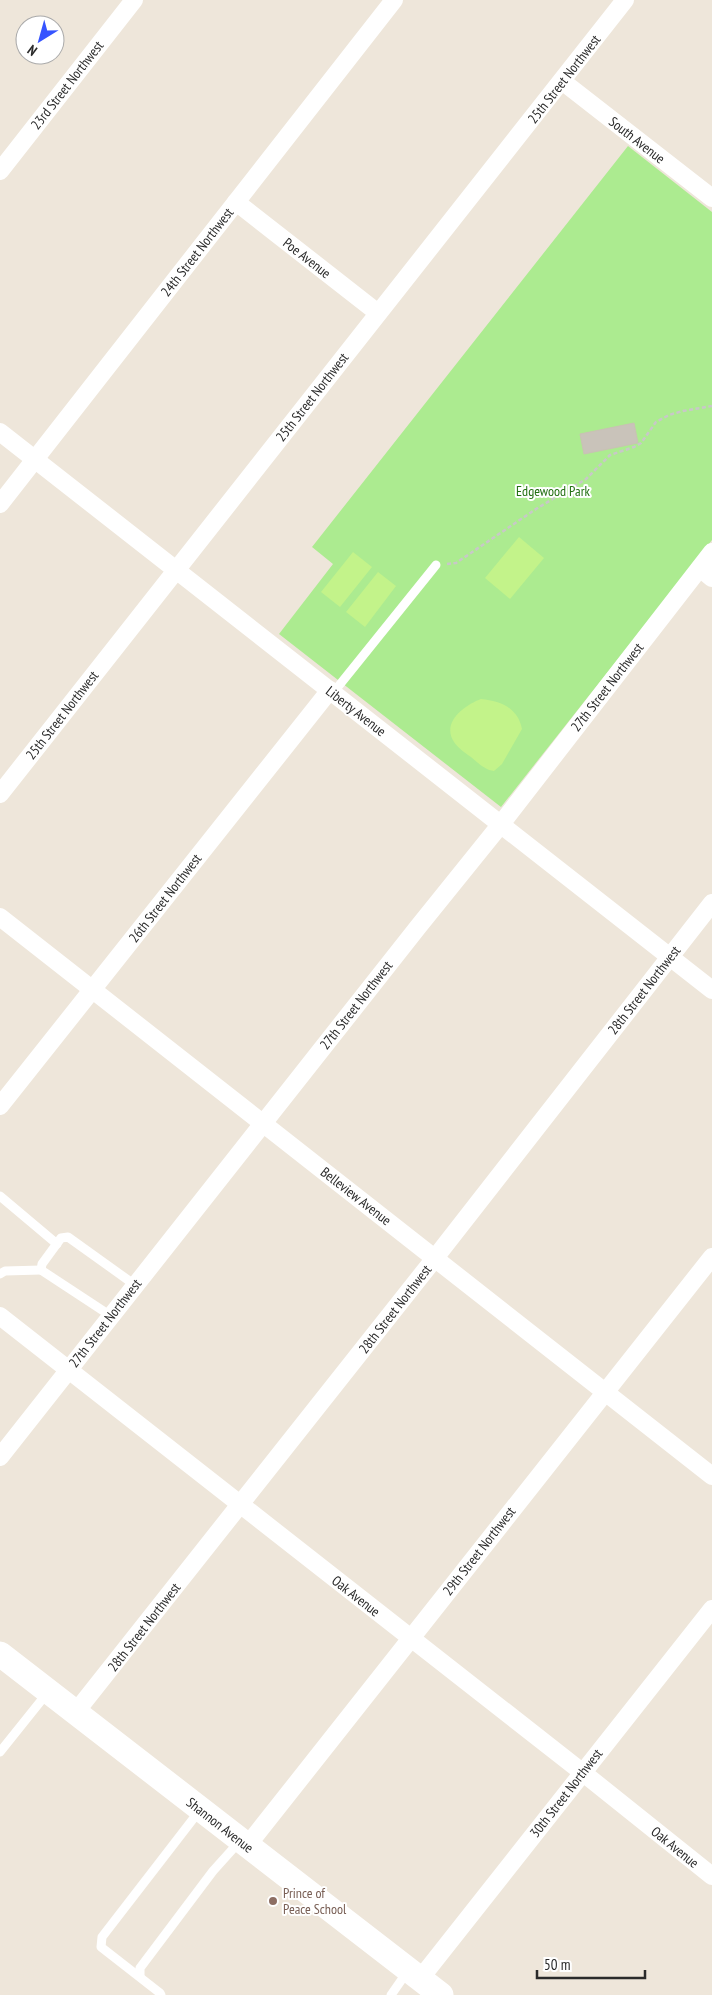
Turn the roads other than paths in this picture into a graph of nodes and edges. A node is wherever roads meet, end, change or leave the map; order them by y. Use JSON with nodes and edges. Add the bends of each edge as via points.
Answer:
{"nodes":[{"id":1,"x":134,"y":0,"type":"edge"},
{"id":2,"x":394,"y":0,"type":"edge"},
{"id":3,"x":626,"y":0,"type":"edge"},
{"id":4,"x":562,"y":81,"type":"junction"},
{"id":5,"x":0,"y":171,"type":"edge"},
{"id":6,"x":711,"y":196,"type":"edge"},
{"id":7,"x":236,"y":202,"type":"junction"},
{"id":8,"x":378,"y":313,"type":"junction"},
{"id":9,"x":0,"y":432,"type":"edge"},
{"id":10,"x":35,"y":460,"type":"junction"},
{"id":11,"x":0,"y":504,"type":"edge"},
{"id":12,"x":712,"y":552,"type":"edge"},
{"id":13,"x":436,"y":565,"type":"road end"},
{"id":14,"x":176,"y":570,"type":"junction"},
{"id":15,"x":706,"y":573,"type":"edge"},
{"id":16,"x":331,"y":691,"type":"junction"},
{"id":17,"x":0,"y":794,"type":"edge"},
{"id":18,"x":501,"y":824,"type":"junction"},
{"id":19,"x":712,"y":903,"type":"edge"},
{"id":20,"x":0,"y":917,"type":"edge"},
{"id":21,"x":670,"y":957,"type":"junction"},
{"id":22,"x":93,"y":989,"type":"junction"},
{"id":23,"x":712,"y":990,"type":"edge"},
{"id":24,"x":0,"y":1106,"type":"edge"},
{"id":25,"x":264,"y":1123,"type":"junction"},
{"id":26,"x":0,"y":1196,"type":"edge"},
{"id":27,"x":57,"y":1244,"type":"junction"},
{"id":28,"x":712,"y":1257,"type":"edge"},
{"id":29,"x":435,"y":1258,"type":"junction"},
{"id":30,"x":41,"y":1270,"type":"junction"},
{"id":31,"x":0,"y":1274,"type":"edge"},
{"id":32,"x":135,"y":1285,"type":"junction"},
{"id":33,"x":0,"y":1316,"type":"edge"},
{"id":34,"x":110,"y":1316,"type":"junction"},
{"id":35,"x":68,"y":1370,"type":"junction"},
{"id":36,"x":606,"y":1392,"type":"junction"},
{"id":37,"x":0,"y":1457,"type":"edge"},
{"id":38,"x":712,"y":1476,"type":"edge"},
{"id":39,"x":239,"y":1506,"type":"junction"},
{"id":40,"x":712,"y":1609,"type":"edge"},
{"id":41,"x":410,"y":1638,"type":"junction"},
{"id":42,"x":0,"y":1654,"type":"edge"},
{"id":43,"x":48,"y":1692,"type":"junction"},
{"id":44,"x":75,"y":1713,"type":"junction"},
{"id":45,"x":0,"y":1752,"type":"edge"},
{"id":46,"x":582,"y":1772,"type":"junction"},
{"id":47,"x":200,"y":1810,"type":"junction"},
{"id":48,"x":243,"y":1843,"type":"junction"},
{"id":49,"x":712,"y":1876,"type":"edge"},
{"id":50,"x":414,"y":1974,"type":"junction"},
{"id":51,"x":140,"y":1976,"type":"junction"},
{"id":52,"x":160,"y":1995,"type":"edge"},
{"id":53,"x":391,"y":1995,"type":"edge"},
{"id":54,"x":441,"y":1995,"type":"edge"}],
"edges":[{"from":1,"to":5,"type":"street","name":"23rd Street Northwest"},
{"from":2,"to":7,"type":"street","name":"24th Street Northwest"},
{"from":3,"to":4,"type":"street","name":"25th Street Northwest"},
{"from":4,"to":6,"type":"street","name":"South Avenue"},
{"from":4,"to":8,"type":"street","name":"25th Street Northwest"},
{"from":7,"to":8,"type":"street","name":"Poe Avenue"},
{"from":7,"to":10,"type":"street","name":"24th Street Northwest"},
{"from":8,"to":14,"type":"street","name":"25th Street Northwest"},
{"from":9,"to":10,"type":"street","name":"Liberty Avenue"},
{"from":10,"to":11,"type":"street","name":"24th Street Northwest"},
{"from":10,"to":14,"type":"street","name":"Liberty Avenue"},
{"from":12,"to":15,"type":"street","name":"27th Street Northwest"},
{"from":13,"to":16,"type":"lane"},
{"from":14,"to":16,"type":"street","name":"Liberty Avenue"},
{"from":14,"to":17,"type":"street","name":"25th Street Northwest"},
{"from":15,"to":18,"type":"street","name":"27th Street Northwest"},
{"from":16,"to":18,"type":"street","name":"Liberty Avenue"},
{"from":16,"to":22,"type":"street","name":"26th Street Northwest"},
{"from":18,"to":21,"type":"street","name":"Liberty Avenue"},
{"from":18,"to":25,"type":"street","name":"27th Street Northwest"},
{"from":19,"to":21,"type":"street","name":"28th Street Northwest"},
{"from":20,"to":22,"type":"street","name":"Belleview Avenue"},
{"from":21,"to":23,"type":"street","name":"Liberty Avenue"},
{"from":21,"to":29,"type":"street","name":"28th Street Northwest"},
{"from":22,"to":24,"type":"street","name":"26th Street Northwest"},
{"from":22,"to":25,"type":"street","name":"Belleview Avenue"},
{"from":25,"to":29,"type":"street","name":"Belleview Avenue"},
{"from":25,"to":32,"type":"street","name":"27th Street Northwest"},
{"from":26,"to":27,"type":"lane"},
{"from":27,"to":30,"type":"lane"},
{"from":27,"to":32,"type":"lane","via":[[68,1237]]},
{"from":28,"to":36,"type":"street","name":"29th Street Northwest"},
{"from":29,"to":36,"type":"street","name":"Belleview Avenue"},
{"from":29,"to":39,"type":"street","name":"28th Street Northwest"},
{"from":30,"to":31,"type":"lane","via":[[5,1270]]},
{"from":30,"to":34,"type":"lane"},
{"from":32,"to":34,"type":"street","name":"27th Street Northwest"},
{"from":33,"to":35,"type":"street","name":"Oak Avenue"},
{"from":34,"to":35,"type":"street","name":"27th Street Northwest"},
{"from":35,"to":37,"type":"street","name":"27th Street Northwest"},
{"from":35,"to":39,"type":"street","name":"Oak Avenue"},
{"from":36,"to":38,"type":"street","name":"Belleview Avenue"},
{"from":36,"to":41,"type":"street","name":"29th Street Northwest"},
{"from":39,"to":41,"type":"street","name":"Oak Avenue"},
{"from":39,"to":44,"type":"street","name":"28th Street Northwest"},
{"from":40,"to":46,"type":"street","name":"30th Street Northwest"},
{"from":41,"to":46,"type":"street","name":"Oak Avenue"},
{"from":41,"to":48,"type":"street","name":"29th Street Northwest"},
{"from":42,"to":43,"type":"street","name":"Shannon Avenue"},
{"from":43,"to":44,"type":"street","name":"Shannon Avenue"},
{"from":43,"to":45,"type":"lane"},
{"from":44,"to":47,"type":"street","name":"Shannon Avenue"},
{"from":46,"to":49,"type":"street","name":"Oak Avenue"},
{"from":46,"to":50,"type":"street","name":"30th Street Northwest"},
{"from":47,"to":48,"type":"street","name":"Shannon Avenue"},
{"from":47,"to":51,"type":"lane","via":[[102,1936],[101,1947]]},
{"from":48,"to":50,"type":"street","name":"Shannon Avenue"},
{"from":48,"to":51,"type":"lane","via":[[213,1872],[140,1968]]},
{"from":50,"to":53,"type":"lane"},
{"from":50,"to":54,"type":"street","name":"Shannon Avenue"},
{"from":51,"to":52,"type":"lane"}]}
